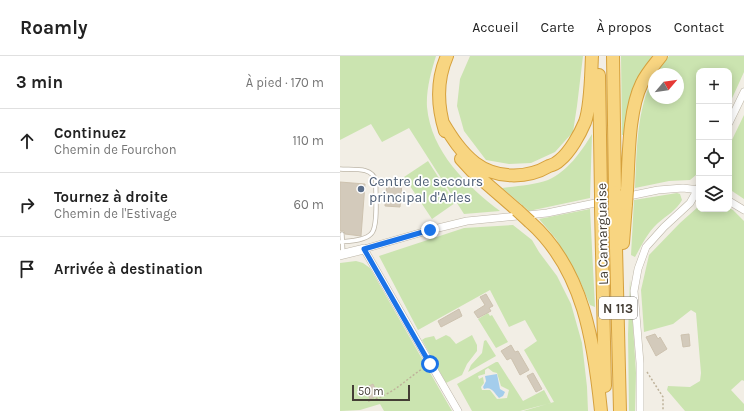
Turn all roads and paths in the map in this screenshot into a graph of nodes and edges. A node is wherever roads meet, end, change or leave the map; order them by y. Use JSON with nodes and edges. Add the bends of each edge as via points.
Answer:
{"nodes":[{"id":1,"x":447,"y":56,"type":"edge"},
{"id":2,"x":592,"y":56,"type":"edge"},
{"id":3,"x":599,"y":56,"type":"edge"},
{"id":4,"x":613,"y":56,"type":"edge"},
{"id":5,"x":661,"y":56,"type":"edge"},
{"id":6,"x":744,"y":92,"type":"edge"},
{"id":7,"x":732,"y":117,"type":"edge"},
{"id":8,"x":443,"y":123,"type":"junction"},
{"id":9,"x":340,"y":169,"type":"edge"},
{"id":10,"x":696,"y":189,"type":"edge"},
{"id":11,"x":621,"y":191,"type":"junction"},
{"id":12,"x":696,"y":194,"type":"edge"},
{"id":13,"x":732,"y":202,"type":"edge"},
{"id":14,"x":744,"y":210,"type":"edge"},
{"id":15,"x":342,"y":234,"type":"dead end"},
{"id":16,"x":341,"y":242,"type":"edge"},
{"id":17,"x":364,"y":249,"type":"junction"},
{"id":18,"x":342,"y":255,"type":"edge"},
{"id":19,"x":640,"y":363,"type":"junction"},
{"id":20,"x":430,"y":364,"type":"junction"},
{"id":21,"x":368,"y":401,"type":"dead end"},
{"id":22,"x":458,"y":411,"type":"edge"},
{"id":23,"x":601,"y":411,"type":"edge"},
{"id":24,"x":606,"y":411,"type":"edge"},
{"id":25,"x":620,"y":411,"type":"edge"},
{"id":26,"x":640,"y":411,"type":"edge"},
{"id":27,"x":663,"y":411,"type":"edge"}],
"edges":[{"from":1,"to":8,"type":"highway","via":[[438,90]]},
{"from":2,"to":8,"type":"highway","via":[[585,121],[576,140],[560,160],[541,171],[520,176],[496,174],[476,164],[460,148]]},
{"from":3,"to":24,"type":"highway","name":"La Camarguaise","number":"N 113","bridge":true},
{"from":4,"to":11,"type":"highway","name":"La Camarguaise","number":"N 113"},
{"from":5,"to":11,"type":"highway","via":[[642,83],[636,101]]},
{"from":6,"to":7,"type":"street"},
{"from":8,"to":23,"type":"highway","bridge":true,"via":[[448,139],[460,158],[547,239],[565,264],[589,324]]},
{"from":9,"to":16,"type":"lane","via":[[371,172],[376,181],[375,226],[371,234]]},
{"from":10,"to":17,"type":"street","via":[[658,190],[547,213],[467,221]]},
{"from":11,"to":25,"type":"highway","name":"La Camarguaise","number":"N 113","bridge":true},
{"from":12,"to":19,"type":"street","via":[[690,203],[646,247],[638,269],[634,291]]},
{"from":13,"to":14,"type":"street"},
{"from":15,"to":16,"type":"lane"},
{"from":16,"to":18,"type":"lane"},
{"from":17,"to":18,"type":"street"},
{"from":17,"to":20,"type":"street"},
{"from":19,"to":26,"type":"street"},
{"from":19,"to":27,"type":"path","via":[[663,397]]},
{"from":20,"to":21,"type":"path","via":[[395,390]]},
{"from":20,"to":22,"type":"street"}]}
